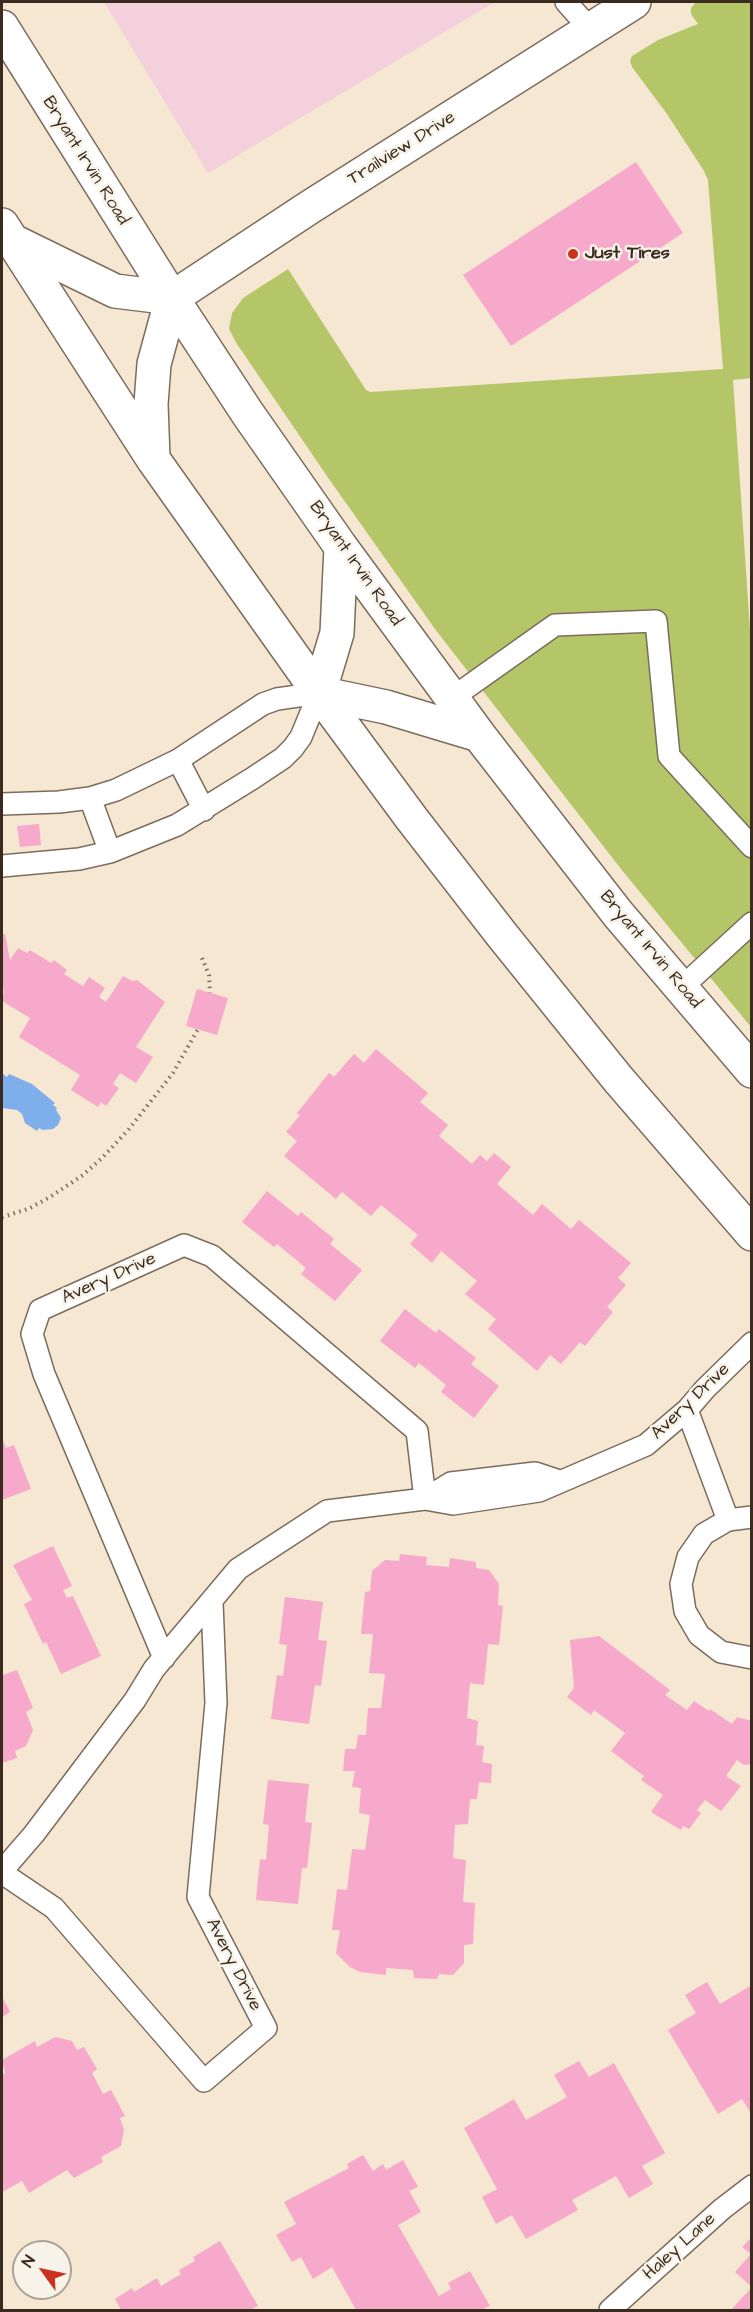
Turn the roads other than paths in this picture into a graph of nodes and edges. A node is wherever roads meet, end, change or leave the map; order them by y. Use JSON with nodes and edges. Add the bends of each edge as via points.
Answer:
{"nodes":[{"id":1,"x":566,"y":2,"type":"edge"},
{"id":2,"x":634,"y":2,"type":"edge"},
{"id":3,"x":2,"y":27,"type":"edge"},
{"id":4,"x":591,"y":30,"type":"junction"},
{"id":5,"x":6,"y":233,"type":"edge"},
{"id":6,"x":171,"y":298,"type":"junction"},
{"id":7,"x":153,"y":459,"type":"junction"},
{"id":8,"x":341,"y":547,"type":"junction"},
{"id":9,"x":319,"y":693,"type":"junction"},
{"id":10,"x":452,"y":698,"type":"junction"},
{"id":11,"x":479,"y":735,"type":"junction"},
{"id":12,"x":178,"y":760,"type":"junction"},
{"id":13,"x":90,"y":798,"type":"junction"},
{"id":14,"x":2,"y":804,"type":"edge"},
{"id":15,"x":204,"y":810,"type":"junction"},
{"id":16,"x":752,"y":847,"type":"edge"},
{"id":17,"x":110,"y":852,"type":"junction"},
{"id":18,"x":2,"y":866,"type":"edge"},
{"id":19,"x":752,"y":922,"type":"edge"},
{"id":20,"x":681,"y":988,"type":"junction"},
{"id":21,"x":752,"y":1071,"type":"edge"},
{"id":22,"x":752,"y":1234,"type":"edge"},
{"id":23,"x":752,"y":1343,"type":"edge"},
{"id":24,"x":687,"y":1410,"type":"junction"},
{"id":25,"x":425,"y":1499,"type":"junction"},
{"id":26,"x":752,"y":1517,"type":"edge"},
{"id":27,"x":728,"y":1521,"type":"junction"},
{"id":28,"x":212,"y":1602,"type":"junction"},
{"id":29,"x":164,"y":1658,"type":"junction"},
{"id":30,"x":752,"y":1658,"type":"edge"},
{"id":31,"x":2,"y":1872,"type":"edge"},
{"id":32,"x":752,"y":2186,"type":"edge"},
{"id":33,"x":610,"y":2310,"type":"edge"}],
"edges":[{"from":1,"to":4,"type":"lane"},
{"from":2,"to":4,"type":"main road","name":"Trailview Drive"},
{"from":3,"to":6,"type":"main road","name":"Bryant Irvin Road"},
{"from":4,"to":6,"type":"main road","name":"Trailview Drive"},
{"from":5,"to":6,"type":"main road","via":[[116,291]]},
{"from":5,"to":7,"type":"main road"},
{"from":6,"to":7,"type":"main road","via":[[154,364]]},
{"from":6,"to":8,"type":"main road","name":"Bryant Irvin Road"},
{"from":7,"to":9,"type":"main road"},
{"from":8,"to":9,"type":"main road","via":[[337,633]]},
{"from":8,"to":10,"type":"main road","name":"Bryant Irvin Road"},
{"from":9,"to":11,"type":"main road","via":[[386,706]]},
{"from":9,"to":12,"type":"lane","via":[[263,704]]},
{"from":9,"to":15,"type":"lane","via":[[294,748]]},
{"from":9,"to":22,"type":"main road","via":[[502,935],[618,1079]]},
{"from":10,"to":11,"type":"main road","name":"Bryant Irvin Road"},
{"from":10,"to":16,"type":"lane","via":[[555,625],[656,621],[669,756]]},
{"from":11,"to":20,"type":"main road","name":"Bryant Irvin Road","via":[[618,914]]},
{"from":12,"to":13,"type":"lane"},
{"from":12,"to":15,"type":"lane"},
{"from":13,"to":14,"type":"lane"},
{"from":13,"to":17,"type":"lane"},
{"from":15,"to":17,"type":"lane"},
{"from":17,"to":18,"type":"lane"},
{"from":19,"to":20,"type":"lane"},
{"from":20,"to":21,"type":"main road","name":"Bryant Irvin Road"},
{"from":23,"to":24,"type":"lane","name":"Avery Drive"},
{"from":24,"to":25,"type":"lane","name":"Avery Drive","via":[[646,1445],[559,1481],[535,1473],[451,1483]]},
{"from":24,"to":27,"type":"lane"},
{"from":25,"to":28,"type":"lane","name":"Avery Drive","via":[[327,1511],[237,1569]]},
{"from":25,"to":29,"type":"lane","name":"Avery Drive","via":[[417,1431],[212,1256],[184,1245],[40,1310],[32,1334],[44,1374]]},
{"from":26,"to":27,"type":"lane"},
{"from":27,"to":30,"type":"lane","via":[[704,1534],[688,1557],[681,1584],[685,1611],[699,1635],[721,1652]]},
{"from":28,"to":29,"type":"lane","name":"Avery Drive"},
{"from":28,"to":31,"type":"lane","name":"Avery Drive","via":[[216,1703],[198,1897],[266,2028],[204,2081],[54,1908]]},
{"from":29,"to":31,"type":"lane","name":"Avery Drive"},
{"from":32,"to":33,"type":"lane","name":"Haley Lane"}]}
